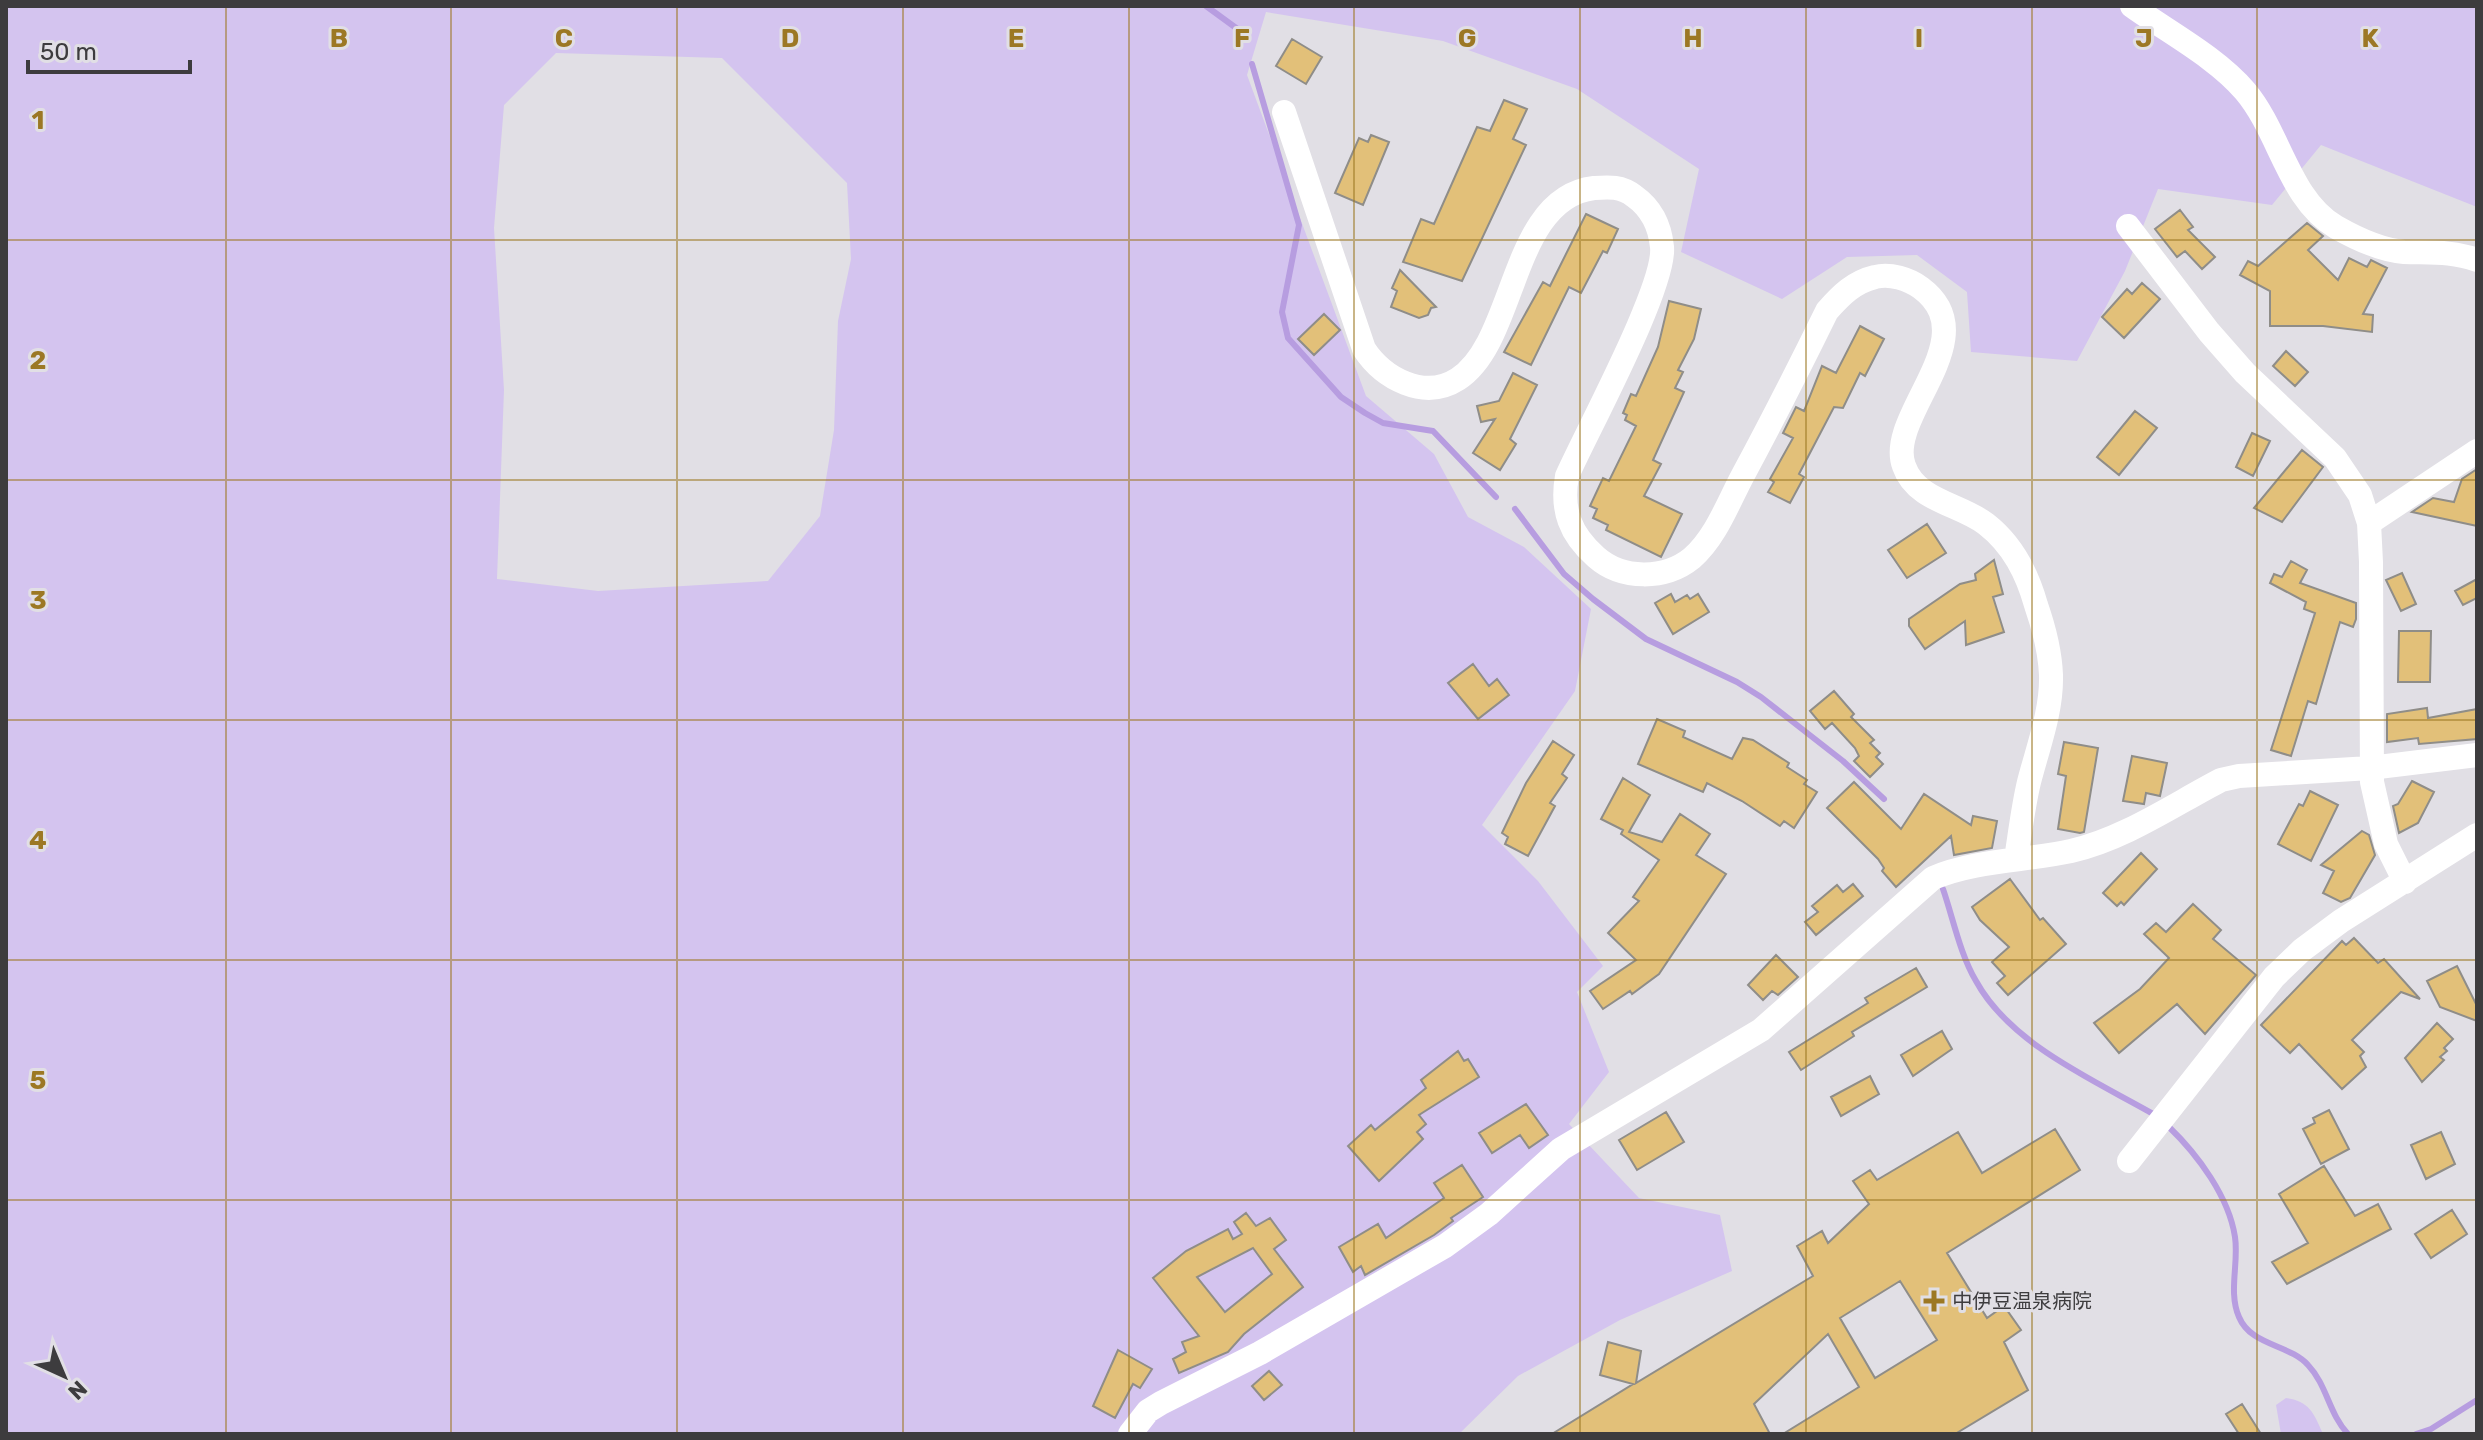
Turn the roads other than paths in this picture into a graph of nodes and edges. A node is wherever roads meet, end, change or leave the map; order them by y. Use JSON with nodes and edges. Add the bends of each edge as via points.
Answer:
{"nodes":[{"id":1,"x":2132,"y":6,"type":"edge"},
{"id":2,"x":1284,"y":112,"type":"dead end"},
{"id":3,"x":2128,"y":226,"type":"dead end"},
{"id":4,"x":2477,"y":260,"type":"edge"},
{"id":5,"x":2477,"y":451,"type":"edge"},
{"id":6,"x":2369,"y":523,"type":"junction"},
{"id":7,"x":2477,"y":755,"type":"edge"},
{"id":8,"x":2370,"y":768,"type":"junction"},
{"id":9,"x":2477,"y":835,"type":"edge"},
{"id":10,"x":2016,"y":859,"type":"junction"},
{"id":11,"x":2405,"y":882,"type":"junction"},
{"id":12,"x":2129,"y":1161,"type":"dead end"},
{"id":13,"x":1130,"y":1434,"type":"edge"}],
"edges":[{"from":1,"to":4,"type":"street","via":[[2244,90],[2321,218],[2377,247]]},
{"from":2,"to":10,"type":"street","via":[[1364,349],[1374,364],[1404,383],[1448,384],[1469,369],[1537,229],[1557,204],[1588,189],[1612,186],[1644,203],[1657,223],[1662,266],[1567,476],[1564,494],[1574,533],[1607,567],[1621,573],[1678,567],[1712,536],[1827,311],[1841,295],[1880,276],[1922,289],[1940,313],[1943,346],[1906,433],[1903,466],[1925,492],[1986,524],[2012,551],[2031,585],[2049,646],[2049,706]]},
{"from":3,"to":6,"type":"street","via":[[2245,373],[2335,458],[2360,495]]},
{"from":5,"to":6,"type":"street"},
{"from":6,"to":8,"type":"street"},
{"from":7,"to":8,"type":"street"},
{"from":8,"to":10,"type":"street","via":[[2221,780],[2099,842]]},
{"from":8,"to":11,"type":"street","via":[[2386,844]]},
{"from":9,"to":11,"type":"street"},
{"from":10,"to":13,"type":"street","via":[[1954,869],[1933,878],[1761,1030],[1561,1149],[1445,1246],[1260,1353],[1161,1403]]},
{"from":11,"to":12,"type":"street","via":[[2341,921],[2274,977]]}]}
